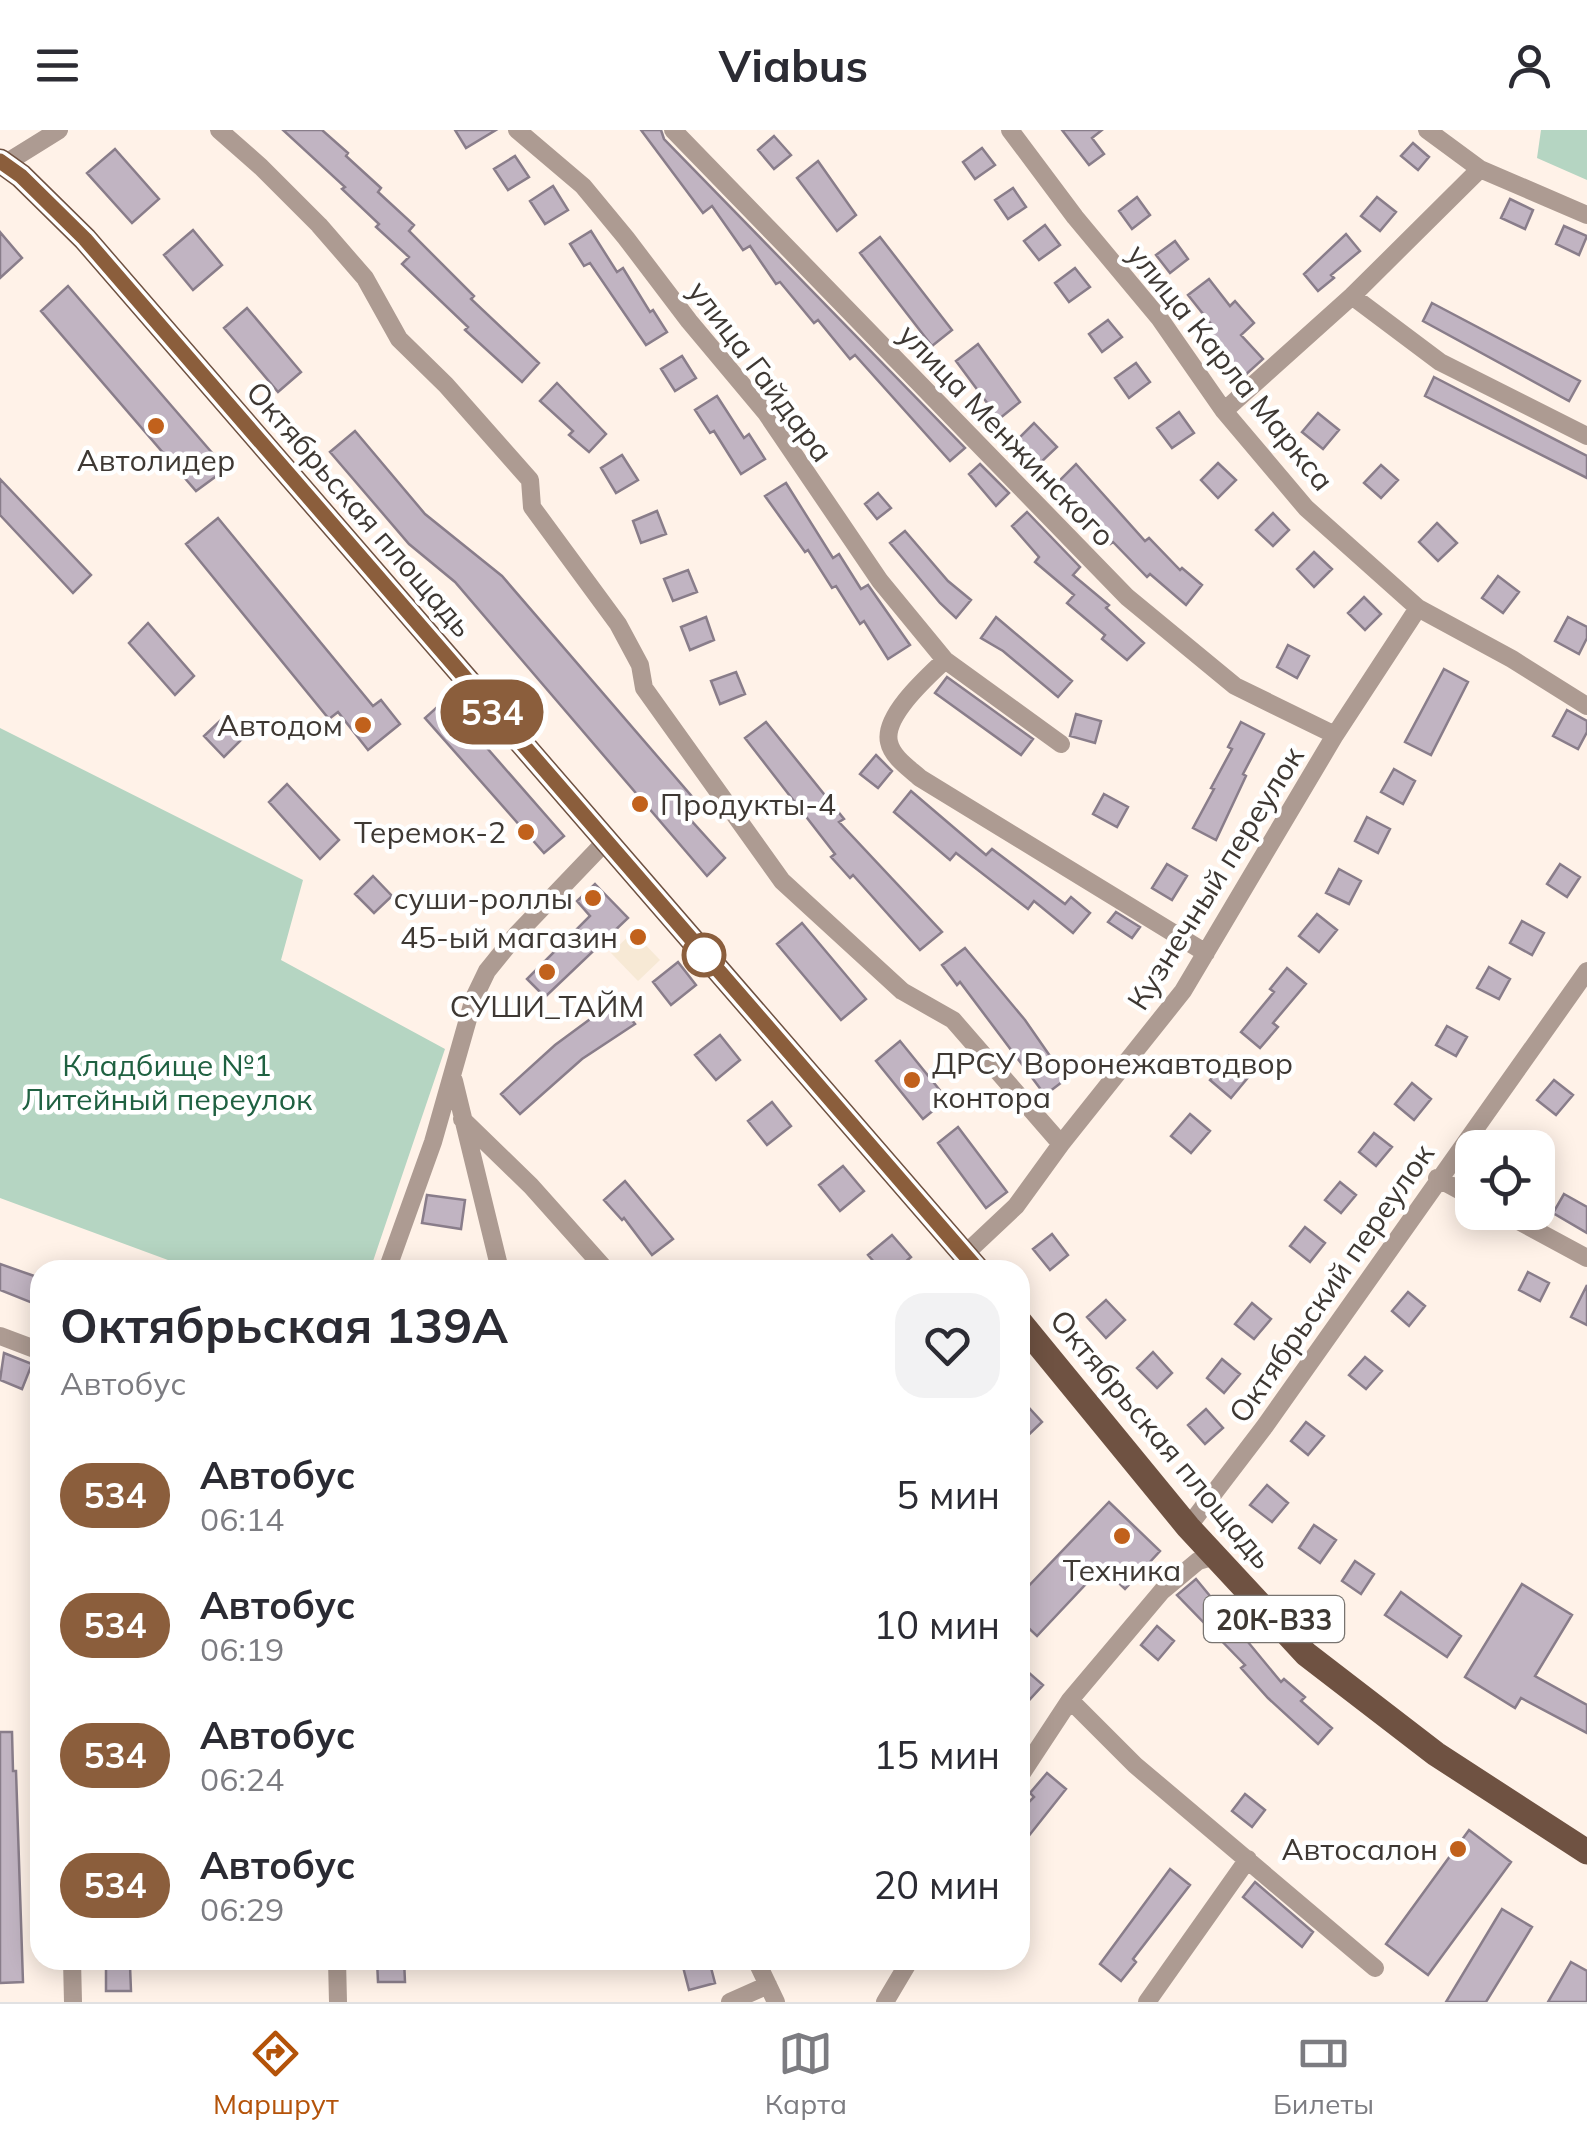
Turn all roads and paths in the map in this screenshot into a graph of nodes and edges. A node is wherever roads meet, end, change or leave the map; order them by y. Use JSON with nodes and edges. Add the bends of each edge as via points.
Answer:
{"nodes":[{"id":1,"x":60,"y":130,"type":"edge"},
{"id":2,"x":218,"y":130,"type":"edge"},
{"id":3,"x":517,"y":130,"type":"edge"},
{"id":4,"x":673,"y":130,"type":"edge"},
{"id":5,"x":1010,"y":130,"type":"edge"},
{"id":6,"x":1427,"y":130,"type":"edge"},
{"id":7,"x":3,"y":162,"type":"edge"},
{"id":8,"x":1480,"y":169,"type":"junction"},
{"id":9,"x":1587,"y":215,"type":"edge"},
{"id":10,"x":1352,"y":296,"type":"junction"},
{"id":11,"x":1224,"y":412,"type":"junction"},
{"id":12,"x":1587,"y":436,"type":"edge"},
{"id":13,"x":1418,"y":608,"type":"junction"},
{"id":14,"x":945,"y":660,"type":"junction"},
{"id":15,"x":1587,"y":706,"type":"edge"},
{"id":16,"x":1335,"y":735,"type":"junction"},
{"id":17,"x":1061,"y":744,"type":"dead end"},
{"id":18,"x":606,"y":842,"type":"junction"},
{"id":19,"x":1206,"y":953,"type":"junction"},
{"id":20,"x":1587,"y":971,"type":"edge"},
{"id":21,"x":453,"y":1075,"type":"junction"},
{"id":22,"x":462,"y":1119,"type":"junction"},
{"id":23,"x":1061,"y":1144,"type":"junction"},
{"id":24,"x":1437,"y":1178,"type":"junction"},
{"id":25,"x":1455,"y":1188,"type":"edge"},
{"id":26,"x":1535,"y":1230,"type":"edge"},
{"id":27,"x":1587,"y":1258,"type":"edge"},
{"id":28,"x":391,"y":1260,"type":"edge"},
{"id":29,"x":497,"y":1260,"type":"edge"},
{"id":30,"x":597,"y":1260,"type":"edge"},
{"id":31,"x":969,"y":1260,"type":"edge"},
{"id":32,"x":973,"y":1260,"type":"edge"},
{"id":33,"x":1030,"y":1334,"type":"edge"},
{"id":34,"x":0,"y":1336,"type":"edge"},
{"id":35,"x":30,"y":1347,"type":"edge"},
{"id":36,"x":1188,"y":1527,"type":"junction"},
{"id":37,"x":1214,"y":1556,"type":"junction"},
{"id":38,"x":1070,"y":1700,"type":"junction"},
{"id":39,"x":1030,"y":1758,"type":"edge"},
{"id":40,"x":1587,"y":1852,"type":"edge"},
{"id":41,"x":1248,"y":1859,"type":"junction"},
{"id":42,"x":1375,"y":1968,"type":"dead end"},
{"id":43,"x":72,"y":1970,"type":"edge"},
{"id":44,"x":337,"y":1970,"type":"edge"},
{"id":45,"x":761,"y":1970,"type":"edge"},
{"id":46,"x":904,"y":1970,"type":"edge"},
{"id":47,"x":772,"y":1994,"type":"edge"},
{"id":48,"x":73,"y":2002,"type":"edge"},
{"id":49,"x":338,"y":2002,"type":"edge"},
{"id":50,"x":730,"y":2002,"type":"edge"},
{"id":51,"x":885,"y":2002,"type":"edge"},
{"id":52,"x":1148,"y":2002,"type":"edge"}],
"edges":[{"from":1,"to":7,"type":"street"},
{"from":2,"to":23,"type":"street","via":[[319,225],[365,278],[399,339],[530,480],[532,507],[618,624],[644,688],[782,881],[902,991],[953,1020]]},
{"from":3,"to":14,"type":"street","name":"улица Гайдара","via":[[584,186],[626,238],[766,413],[880,581]]},
{"from":4,"to":16,"type":"street","name":"улица Менжинского","via":[[1127,597],[1236,686]]},
{"from":5,"to":11,"type":"street","name":"улица Карла Маркса","via":[[1160,319]]},
{"from":6,"to":8,"type":"street"},
{"from":7,"to":18,"type":"main road","name":"Октябрьская площадь","via":[[85,239]]},
{"from":8,"to":9,"type":"street"},
{"from":8,"to":10,"type":"street"},
{"from":10,"to":11,"type":"street"},
{"from":10,"to":12,"type":"street","via":[[1440,362]]},
{"from":11,"to":13,"type":"street","name":"улица Карла Маркса","via":[[1306,508]]},
{"from":13,"to":15,"type":"street","name":"улица Карла Маркса"},
{"from":13,"to":16,"type":"street","name":"Кузнечный переулок"},
{"from":14,"to":17,"type":"street","name":"улица Гайдара"},
{"from":14,"to":19,"type":"street","via":[[891,723],[894,753],[920,778]]},
{"from":16,"to":19,"type":"street","name":"Кузнечный переулок"},
{"from":18,"to":21,"type":"street","via":[[487,971]]},
{"from":18,"to":31,"type":"main road","name":"Октябрьская площадь"},
{"from":19,"to":23,"type":"street","name":"Кузнечный переулок","via":[[1156,1029]]},
{"from":20,"to":24,"type":"street","name":"Октябрьский переулок"},
{"from":21,"to":22,"type":"street"},
{"from":21,"to":28,"type":"street"},
{"from":22,"to":29,"type":"street"},
{"from":22,"to":30,"type":"street"},
{"from":23,"to":32,"type":"street","name":"Кузнечный переулок"},
{"from":24,"to":25,"type":"street"},
{"from":24,"to":36,"type":"street","name":"Октябрьский переулок"},
{"from":26,"to":27,"type":"street"},
{"from":33,"to":36,"type":"main road","name":"Октябрьская площадь","number":"20К-В33"},
{"from":34,"to":35,"type":"street"},
{"from":36,"to":37,"type":"main road","name":"Октябрьская площадь","number":"20К-В33"},
{"from":37,"to":38,"type":"street","via":[[1162,1591]]},
{"from":37,"to":40,"type":"main road","name":"Октябрьская площадь","number":"20К-В33","via":[[1306,1654],[1368,1704]]},
{"from":38,"to":39,"type":"street"},
{"from":38,"to":41,"type":"street","via":[[1135,1765]]},
{"from":41,"to":42,"type":"street"},
{"from":41,"to":52,"type":"street"},
{"from":43,"to":48,"type":"street"},
{"from":44,"to":49,"type":"street"},
{"from":45,"to":47,"type":"street"},
{"from":46,"to":51,"type":"street"},
{"from":47,"to":50,"type":"street"}]}
